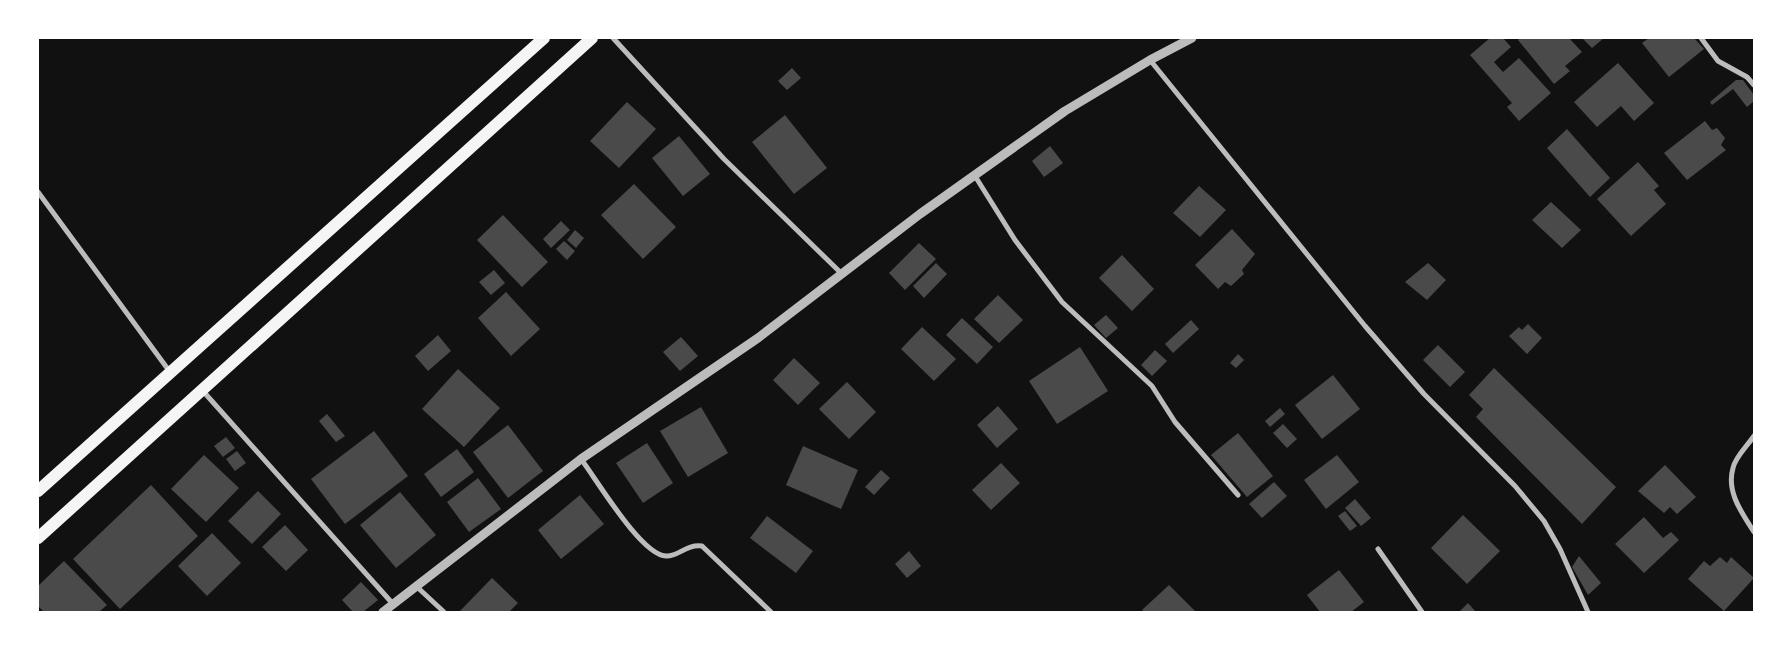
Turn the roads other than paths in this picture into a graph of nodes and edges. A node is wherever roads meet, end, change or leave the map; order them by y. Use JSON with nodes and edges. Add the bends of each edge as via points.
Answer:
{"nodes":[{"id":1,"x":544,"y":38,"type":"edge"},
{"id":2,"x":592,"y":38,"type":"edge"},
{"id":3,"x":613,"y":38,"type":"edge"},
{"id":4,"x":1192,"y":38,"type":"edge"},
{"id":5,"x":1701,"y":38,"type":"edge"},
{"id":6,"x":1150,"y":60,"type":"junction"},
{"id":7,"x":1754,"y":85,"type":"edge"},
{"id":8,"x":975,"y":176,"type":"junction"},
{"id":9,"x":38,"y":192,"type":"edge"},
{"id":10,"x":841,"y":273,"type":"junction"},
{"id":11,"x":170,"y":372,"type":"junction"},
{"id":12,"x":201,"y":390,"type":"junction"},
{"id":13,"x":1754,"y":436,"type":"edge"},
{"id":14,"x":581,"y":459,"type":"junction"},
{"id":15,"x":38,"y":492,"type":"edge"},
{"id":16,"x":1238,"y":495,"type":"dead end"},
{"id":17,"x":1754,"y":532,"type":"edge"},
{"id":18,"x":38,"y":538,"type":"edge"},
{"id":19,"x":1378,"y":549,"type":"dead end"},
{"id":20,"x":416,"y":585,"type":"junction"},
{"id":21,"x":393,"y":604,"type":"junction"},
{"id":22,"x":383,"y":612,"type":"edge"},
{"id":23,"x":444,"y":612,"type":"edge"},
{"id":24,"x":771,"y":612,"type":"edge"},
{"id":25,"x":1422,"y":612,"type":"edge"},
{"id":26,"x":1588,"y":612,"type":"edge"}],
"edges":[{"from":1,"to":11,"type":"main road"},
{"from":2,"to":12,"type":"main road"},
{"from":3,"to":10,"type":"street","via":[[724,159]]},
{"from":4,"to":6,"type":"street"},
{"from":5,"to":7,"type":"street","via":[[1718,61],[1746,76]]},
{"from":6,"to":8,"type":"street","via":[[1065,111]]},
{"from":6,"to":26,"type":"street","via":[[1377,340],[1544,521]]},
{"from":8,"to":10,"type":"street"},
{"from":8,"to":16,"type":"street","via":[[1015,240],[1062,302],[1152,386],[1175,422]]},
{"from":9,"to":11,"type":"street"},
{"from":10,"to":14,"type":"street","via":[[758,338]]},
{"from":11,"to":15,"type":"main road"},
{"from":12,"to":18,"type":"main road"},
{"from":12,"to":21,"type":"street"},
{"from":13,"to":17,"type":"street","via":[[1733,467],[1732,486],[1736,503]]},
{"from":14,"to":20,"type":"street"},
{"from":14,"to":24,"type":"street","via":[[641,543],[656,554],[668,557],[692,545],[702,546]]},
{"from":19,"to":25,"type":"street"},
{"from":20,"to":21,"type":"street"},
{"from":20,"to":23,"type":"street"},
{"from":21,"to":22,"type":"street"}]}
